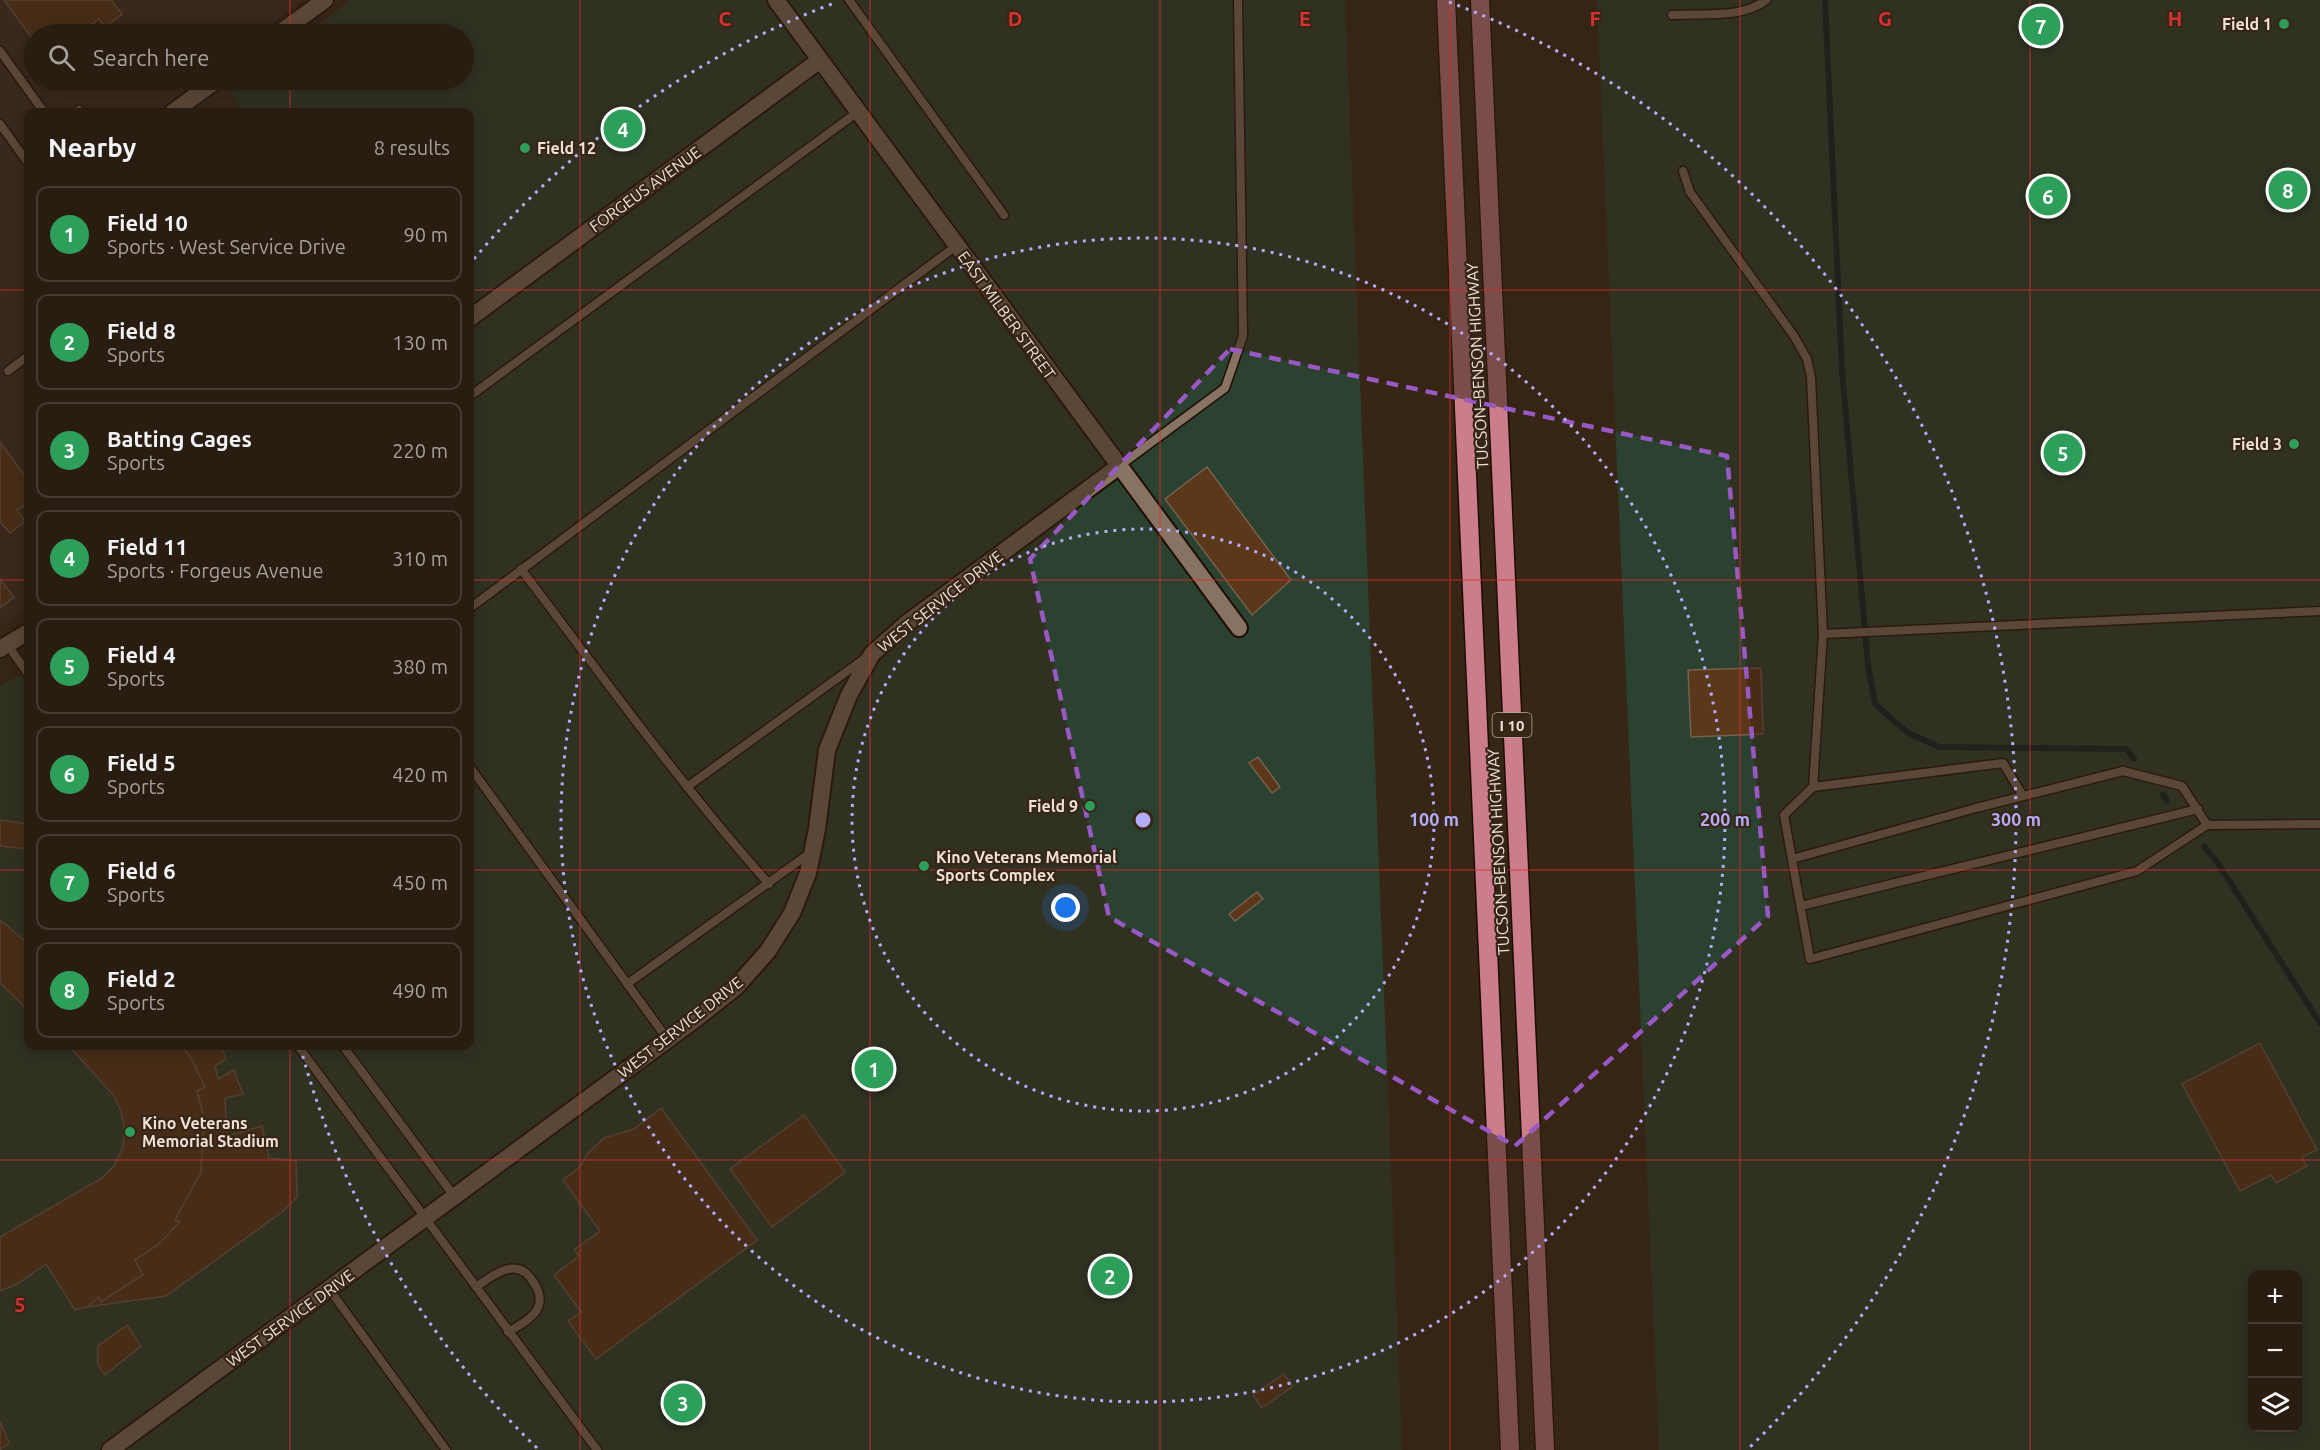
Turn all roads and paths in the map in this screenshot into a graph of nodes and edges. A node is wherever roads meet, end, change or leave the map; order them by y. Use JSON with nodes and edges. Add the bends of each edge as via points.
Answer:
{"nodes":[{"id":1,"x":325,"y":0,"type":"edge"},
{"id":2,"x":776,"y":0,"type":"edge"},
{"id":3,"x":849,"y":0,"type":"edge"},
{"id":4,"x":1238,"y":0,"type":"edge"},
{"id":5,"x":1446,"y":0,"type":"edge"},
{"id":6,"x":1479,"y":0,"type":"edge"},
{"id":7,"x":1766,"y":0,"type":"edge"},
{"id":8,"x":1672,"y":15,"type":"dead end"},
{"id":9,"x":292,"y":24,"type":"edge"},
{"id":10,"x":0,"y":51,"type":"edge"},
{"id":11,"x":820,"y":60,"type":"junction"},
{"id":12,"x":24,"y":84,"type":"edge"},
{"id":13,"x":28,"y":90,"type":"edge"},
{"id":14,"x":203,"y":90,"type":"edge"},
{"id":15,"x":41,"y":108,"type":"edge"},
{"id":16,"x":178,"y":108,"type":"edge"},
{"id":17,"x":859,"y":111,"type":"junction"},
{"id":18,"x":2,"y":130,"type":"edge"},
{"id":19,"x":24,"y":158,"type":"edge"},
{"id":20,"x":1683,"y":171,"type":"dead end"},
{"id":21,"x":1004,"y":215,"type":"dead end"},
{"id":22,"x":956,"y":246,"type":"junction"},
{"id":23,"x":474,"y":315,"type":"edge"},
{"id":24,"x":24,"y":359,"type":"edge"},
{"id":25,"x":8,"y":371,"type":"dead end"},
{"id":26,"x":474,"y":393,"type":"edge"},
{"id":27,"x":1118,"y":467,"type":"junction"},
{"id":28,"x":521,"y":569,"type":"junction"},
{"id":29,"x":474,"y":605,"type":"edge"},
{"id":30,"x":2320,"y":611,"type":"edge"},
{"id":31,"x":1239,"y":628,"type":"dead end"},
{"id":32,"x":24,"y":634,"type":"edge"},
{"id":33,"x":1823,"y":634,"type":"junction"},
{"id":34,"x":3,"y":647,"type":"edge"},
{"id":35,"x":872,"y":654,"type":"junction"},
{"id":36,"x":24,"y":670,"type":"edge"},
{"id":37,"x":474,"y":773,"type":"edge"},
{"id":38,"x":687,"y":787,"type":"junction"},
{"id":39,"x":1813,"y":787,"type":"junction"},
{"id":40,"x":2023,"y":796,"type":"junction"},
{"id":41,"x":2198,"y":809,"type":"junction"},
{"id":42,"x":2320,"y":824,"type":"edge"},
{"id":43,"x":2207,"y":825,"type":"junction"},
{"id":44,"x":812,"y":852,"type":"junction"},
{"id":45,"x":1792,"y":859,"type":"junction"},
{"id":46,"x":769,"y":884,"type":"junction"},
{"id":47,"x":1801,"y":906,"type":"junction"},
{"id":48,"x":627,"y":984,"type":"junction"},
{"id":49,"x":668,"y":1040,"type":"junction"},
{"id":50,"x":301,"y":1050,"type":"edge"},
{"id":51,"x":346,"y":1050,"type":"edge"},
{"id":52,"x":454,"y":1196,"type":"junction"},
{"id":53,"x":424,"y":1218,"type":"junction"},
{"id":54,"x":476,"y":1287,"type":"junction"},
{"id":55,"x":329,"y":1289,"type":"junction"},
{"id":56,"x":508,"y":1332,"type":"junction"},
{"id":57,"x":110,"y":1450,"type":"edge"},
{"id":58,"x":446,"y":1450,"type":"edge"},
{"id":59,"x":597,"y":1450,"type":"edge"},
{"id":60,"x":1510,"y":1450,"type":"edge"},
{"id":61,"x":1545,"y":1450,"type":"edge"}],
"edges":[{"from":1,"to":9,"type":"street"},
{"from":2,"to":11,"type":"street","name":"EAST MILBER STREET"},
{"from":3,"to":21,"type":"lane"},
{"from":4,"to":27,"type":"lane","via":[[1243,336],[1225,388]]},
{"from":5,"to":60,"type":"highway","name":"TUCSON–BENSON HIGHWAY","number":"I 10"},
{"from":6,"to":61,"type":"highway","name":"TUCSON–BENSON HIGHWAY","number":"I 10"},
{"from":7,"to":8,"type":"lane","via":[[1743,12]]},
{"from":10,"to":12,"type":"lane"},
{"from":11,"to":17,"type":"street","name":"EAST MILBER STREET"},
{"from":11,"to":23,"type":"street","name":"FORGEUS AVENUE"},
{"from":13,"to":15,"type":"lane"},
{"from":14,"to":16,"type":"street"},
{"from":17,"to":22,"type":"street","name":"EAST MILBER STREET"},
{"from":17,"to":26,"type":"lane"},
{"from":18,"to":19,"type":"lane"},
{"from":20,"to":33,"type":"lane","via":[[1690,192],[1807,359]]},
{"from":22,"to":27,"type":"street","name":"EAST MILBER STREET"},
{"from":22,"to":28,"type":"lane"},
{"from":24,"to":25,"type":"lane"},
{"from":27,"to":31,"type":"street","name":"EAST MILBER STREET"},
{"from":27,"to":35,"type":"street","name":"WEST SERVICE DRIVE","via":[[907,623]]},
{"from":28,"to":29,"type":"lane"},
{"from":28,"to":38,"type":"lane"},
{"from":30,"to":33,"type":"lane"},
{"from":32,"to":34,"type":"street"},
{"from":33,"to":39,"type":"lane"},
{"from":34,"to":36,"type":"lane"},
{"from":35,"to":38,"type":"lane"},
{"from":35,"to":44,"type":"street","name":"WEST SERVICE DRIVE","via":[[849,695],[827,750]]},
{"from":37,"to":48,"type":"lane"},
{"from":38,"to":46,"type":"lane"},
{"from":39,"to":40,"type":"lane","via":[[2003,763]]},
{"from":39,"to":45,"type":"lane","via":[[1784,815]]},
{"from":40,"to":41,"type":"lane","via":[[2123,771],[2182,786]]},
{"from":40,"to":45,"type":"lane"},
{"from":41,"to":43,"type":"lane"},
{"from":41,"to":47,"type":"lane"},
{"from":42,"to":43,"type":"lane"},
{"from":43,"to":47,"type":"lane","via":[[2137,871],[1810,959]]},
{"from":44,"to":46,"type":"lane"},
{"from":44,"to":49,"type":"street","name":"WEST SERVICE DRIVE","via":[[792,913],[768,951],[736,987]]},
{"from":45,"to":47,"type":"lane"},
{"from":46,"to":48,"type":"lane"},
{"from":48,"to":49,"type":"lane"},
{"from":49,"to":52,"type":"street","name":"WEST SERVICE DRIVE"},
{"from":50,"to":53,"type":"lane"},
{"from":51,"to":52,"type":"lane"},
{"from":52,"to":53,"type":"street","name":"WEST SERVICE DRIVE"},
{"from":53,"to":54,"type":"lane"},
{"from":53,"to":55,"type":"street","name":"WEST SERVICE DRIVE"},
{"from":54,"to":56,"type":"lane"},
{"from":54,"to":56,"type":"lane","via":[[512,1267],[533,1280],[539,1291],[539,1306]]},
{"from":55,"to":57,"type":"street","name":"WEST SERVICE DRIVE"},
{"from":55,"to":58,"type":"lane"},
{"from":56,"to":59,"type":"lane"}]}
